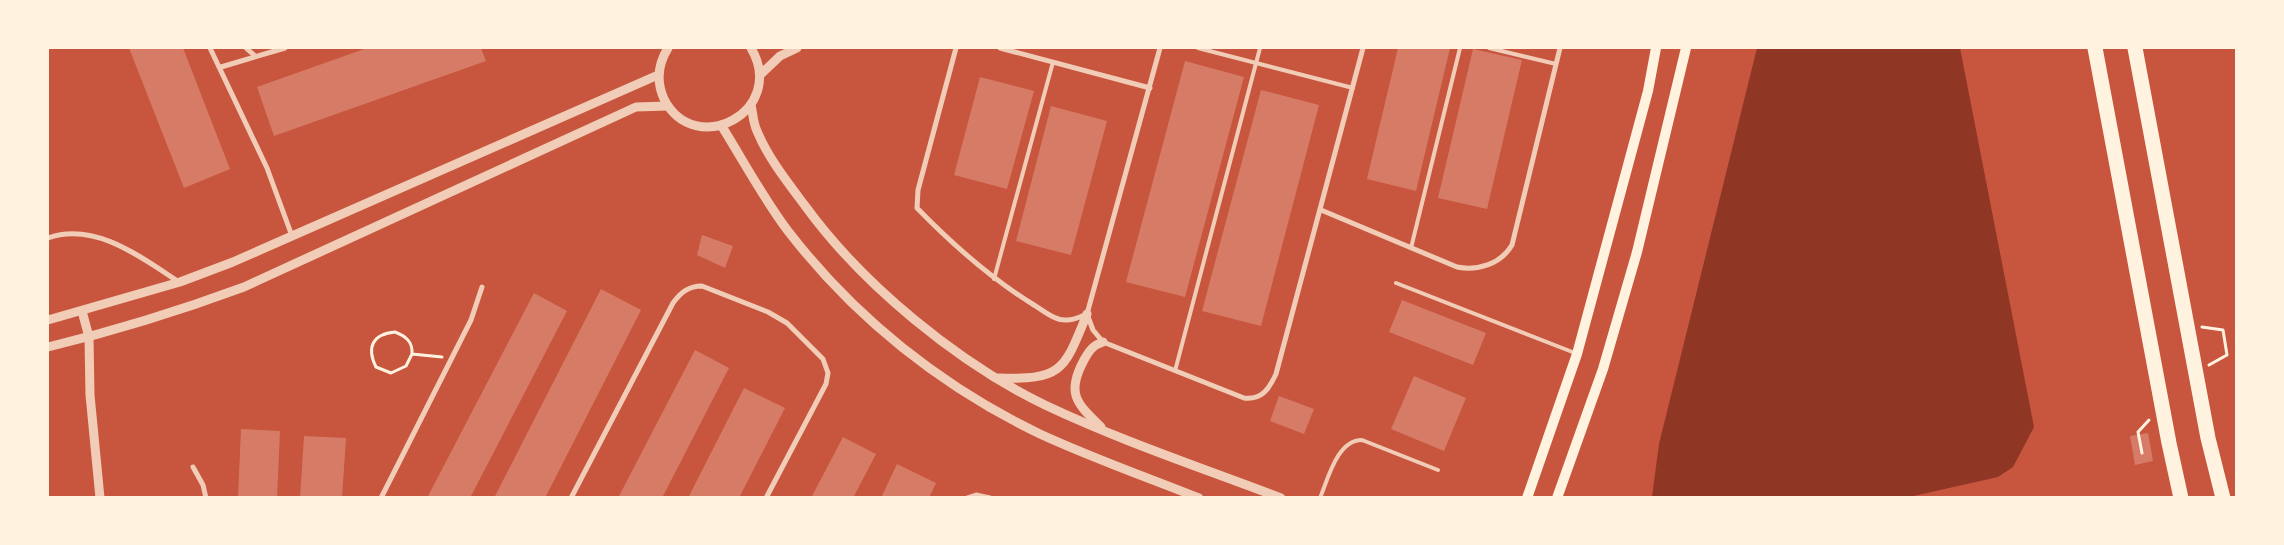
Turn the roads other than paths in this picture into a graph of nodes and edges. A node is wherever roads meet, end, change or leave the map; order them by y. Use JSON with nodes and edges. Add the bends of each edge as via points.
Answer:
{"nodes":[{"id":1,"x":210,"y":48,"type":"edge"},
{"id":2,"x":246,"y":48,"type":"edge"},
{"id":3,"x":285,"y":48,"type":"edge"},
{"id":4,"x":668,"y":48,"type":"edge"},
{"id":5,"x":751,"y":48,"type":"edge"},
{"id":6,"x":797,"y":48,"type":"edge"},
{"id":7,"x":956,"y":48,"type":"edge"},
{"id":8,"x":1000,"y":48,"type":"edge"},
{"id":9,"x":1160,"y":48,"type":"edge"},
{"id":10,"x":1198,"y":48,"type":"edge"},
{"id":11,"x":1260,"y":48,"type":"edge"},
{"id":12,"x":1363,"y":48,"type":"edge"},
{"id":13,"x":1460,"y":48,"type":"edge"},
{"id":14,"x":1489,"y":48,"type":"edge"},
{"id":15,"x":1560,"y":48,"type":"edge"},
{"id":16,"x":1656,"y":48,"type":"edge"},
{"id":17,"x":1686,"y":48,"type":"edge"},
{"id":18,"x":2095,"y":48,"type":"edge"},
{"id":19,"x":2135,"y":48,"type":"edge"},
{"id":20,"x":256,"y":56,"type":"junction"},
{"id":21,"x":1054,"y":62,"type":"junction"},
{"id":22,"x":1257,"y":63,"type":"junction"},
{"id":23,"x":1556,"y":64,"type":"junction"},
{"id":24,"x":221,"y":67,"type":"junction"},
{"id":25,"x":658,"y":75,"type":"junction"},
{"id":26,"x":760,"y":76,"type":"junction"},
{"id":27,"x":1150,"y":88,"type":"junction"},
{"id":28,"x":1354,"y":88,"type":"junction"},
{"id":29,"x":751,"y":105,"type":"junction"},
{"id":30,"x":668,"y":106,"type":"junction"},
{"id":31,"x":721,"y":125,"type":"junction"},
{"id":32,"x":1321,"y":210,"type":"junction"},
{"id":33,"x":292,"y":236,"type":"junction"},
{"id":34,"x":48,"y":238,"type":"edge"},
{"id":35,"x":1412,"y":248,"type":"junction"},
{"id":36,"x":994,"y":279,"type":"junction"},
{"id":37,"x":180,"y":282,"type":"junction"},
{"id":38,"x":1396,"y":283,"type":"dead end"},
{"id":39,"x":482,"y":287,"type":"dead end"},
{"id":40,"x":82,"y":311,"type":"junction"},
{"id":41,"x":1087,"y":314,"type":"junction"},
{"id":42,"x":48,"y":320,"type":"edge"},
{"id":43,"x":89,"y":337,"type":"junction"},
{"id":44,"x":1104,"y":342,"type":"junction"},
{"id":45,"x":48,"y":347,"type":"edge"},
{"id":46,"x":1577,"y":354,"type":"junction"},
{"id":47,"x":1175,"y":371,"type":"junction"},
{"id":48,"x":996,"y":377,"type":"junction"},
{"id":49,"x":1108,"y":433,"type":"junction"},
{"id":50,"x":193,"y":467,"type":"dead end"},
{"id":51,"x":1438,"y":470,"type":"dead end"},
{"id":52,"x":100,"y":498,"type":"edge"},
{"id":53,"x":206,"y":498,"type":"edge"},
{"id":54,"x":380,"y":498,"type":"edge"},
{"id":55,"x":571,"y":498,"type":"edge"},
{"id":56,"x":766,"y":498,"type":"edge"},
{"id":57,"x":967,"y":498,"type":"edge"},
{"id":58,"x":990,"y":498,"type":"edge"},
{"id":59,"x":1199,"y":498,"type":"edge"},
{"id":60,"x":1281,"y":498,"type":"edge"},
{"id":61,"x":1320,"y":498,"type":"edge"},
{"id":62,"x":1527,"y":498,"type":"edge"},
{"id":63,"x":1557,"y":498,"type":"edge"},
{"id":64,"x":2181,"y":498,"type":"edge"},
{"id":65,"x":2223,"y":498,"type":"edge"}],
"edges":[{"from":1,"to":24,"type":"street"},
{"from":2,"to":20,"type":"street"},
{"from":3,"to":20,"type":"street"},
{"from":4,"to":25,"type":"street"},
{"from":5,"to":26,"type":"street","via":[[757,58]]},
{"from":6,"to":26,"type":"street","via":[[780,56]]},
{"from":7,"to":36,"type":"street","via":[[918,190],[917,208],[953,245]]},
{"from":8,"to":21,"type":"street"},
{"from":9,"to":27,"type":"street"},
{"from":10,"to":22,"type":"lane"},
{"from":11,"to":22,"type":"lane"},
{"from":12,"to":28,"type":"street"},
{"from":13,"to":35,"type":"lane"},
{"from":14,"to":23,"type":"lane"},
{"from":15,"to":23,"type":"street"},
{"from":16,"to":46,"type":"main road","via":[[1643,110]]},
{"from":17,"to":63,"type":"main road","via":[[1637,252],[1603,369]]},
{"from":18,"to":64,"type":"highway"},
{"from":19,"to":65,"type":"highway","via":[[2195,372]]},
{"from":20,"to":24,"type":"street"},
{"from":21,"to":27,"type":"street"},
{"from":21,"to":36,"type":"lane"},
{"from":22,"to":28,"type":"lane"},
{"from":22,"to":47,"type":"lane"},
{"from":23,"to":35,"type":"street","via":[[1512,245],[1507,254],[1489,264],[1466,269]]},
{"from":24,"to":33,"type":"street","via":[[267,168]]},
{"from":25,"to":30,"type":"street"},
{"from":25,"to":33,"type":"street"},
{"from":26,"to":29,"type":"street","via":[[758,91]]},
{"from":27,"to":41,"type":"street"},
{"from":28,"to":32,"type":"street"},
{"from":29,"to":31,"type":"street","via":[[733,121]]},
{"from":29,"to":48,"type":"street","via":[[756,130],[781,174],[860,271],[899,306]]},
{"from":30,"to":31,"type":"street","via":[[678,117],[692,124],[706,127]]},
{"from":30,"to":43,"type":"street","via":[[636,108],[244,287],[188,308]]},
{"from":31,"to":59,"type":"street","via":[[788,231],[838,288],[887,336],[938,376],[1038,433]]},
{"from":32,"to":35,"type":"street"},
{"from":32,"to":47,"type":"street","via":[[1270,388],[1264,394],[1244,398]]},
{"from":33,"to":37,"type":"street"},
{"from":34,"to":37,"type":"street","via":[[77,233],[102,240],[130,252]]},
{"from":36,"to":41,"type":"street","via":[[1056,318],[1071,320]]},
{"from":37,"to":40,"type":"street"},
{"from":38,"to":46,"type":"lane"},
{"from":39,"to":54,"type":"street","via":[[471,320]]},
{"from":40,"to":42,"type":"street"},
{"from":40,"to":43,"type":"street"},
{"from":41,"to":44,"type":"street","via":[[1093,330]]},
{"from":41,"to":48,"type":"street","via":[[1072,350],[1054,372],[1027,379]]},
{"from":43,"to":45,"type":"street"},
{"from":43,"to":52,"type":"street","via":[[90,394]]},
{"from":44,"to":47,"type":"street"},
{"from":44,"to":49,"type":"street","via":[[1090,350],[1073,388],[1078,402]]},
{"from":46,"to":62,"type":"main road"},
{"from":48,"to":49,"type":"street","via":[[1044,404]]},
{"from":49,"to":60,"type":"street"},
{"from":50,"to":53,"type":"street"},
{"from":51,"to":61,"type":"lane","via":[[1362,440],[1354,440],[1337,457]]},
{"from":55,"to":56,"type":"street","via":[[678,296],[690,288],[702,286],[768,312],[787,323],[820,355],[828,373],[826,384]]},
{"from":57,"to":58,"type":"street","via":[[976,495]]}]}
